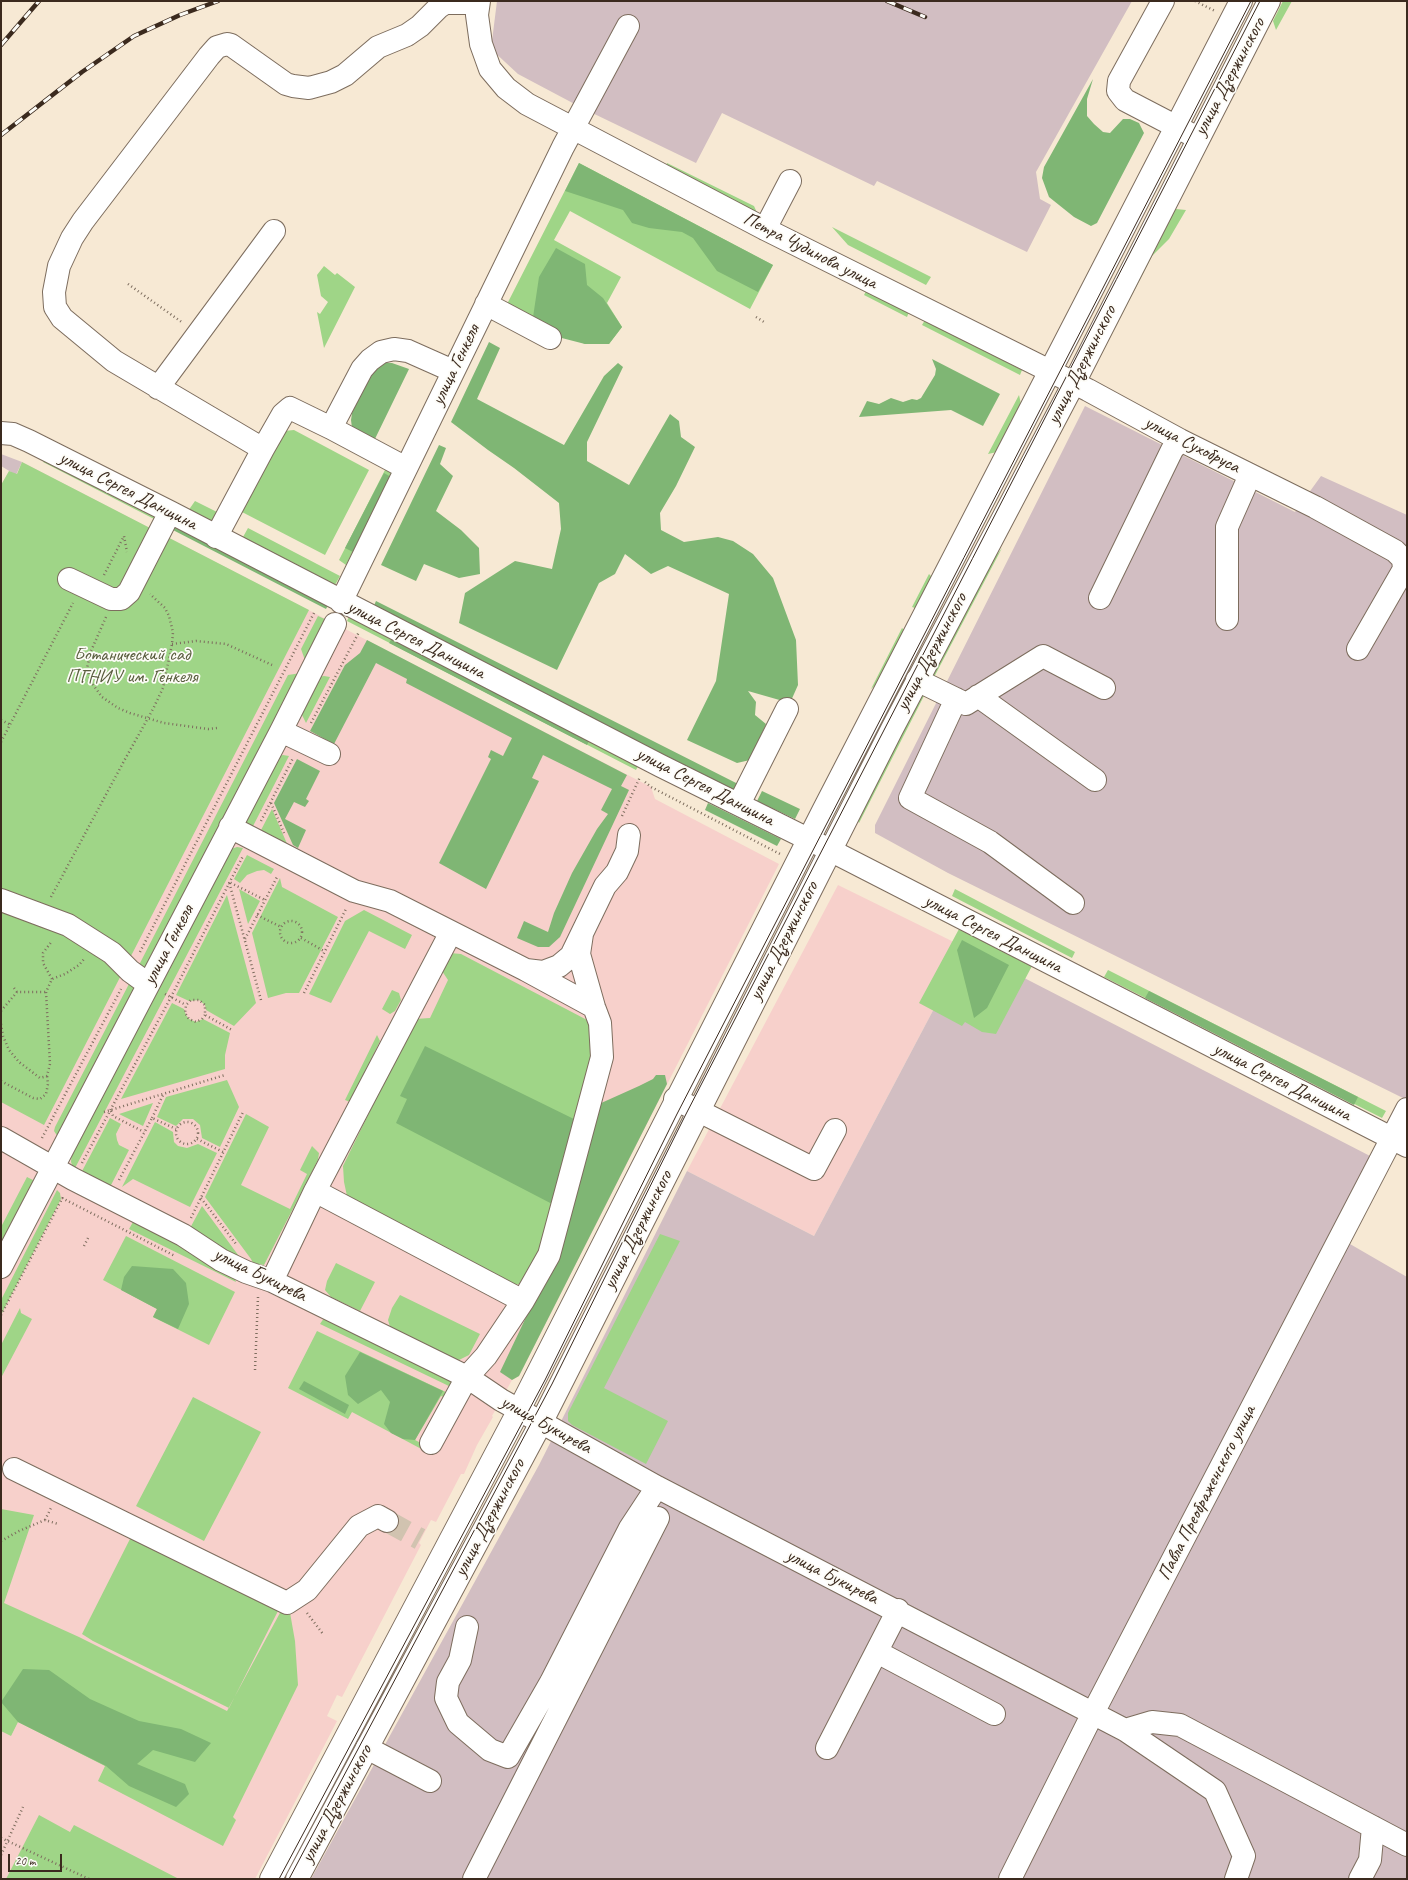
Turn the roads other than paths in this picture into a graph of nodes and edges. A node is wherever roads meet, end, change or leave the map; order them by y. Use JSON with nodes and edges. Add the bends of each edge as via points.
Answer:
{"nodes":[{"id":1,"x":1163,"y":1,"type":"edge"},
{"id":2,"x":1241,"y":1,"type":"edge"},
{"id":3,"x":1269,"y":1,"type":"edge"},
{"id":4,"x":479,"y":2,"type":"edge"},
{"id":5,"x":628,"y":26,"type":"dead end"},
{"id":6,"x":1176,"y":127,"type":"junction"},
{"id":7,"x":572,"y":129,"type":"junction"},
{"id":8,"x":1198,"y":138,"type":"junction"},
{"id":9,"x":790,"y":181,"type":"dead end"},
{"id":10,"x":765,"y":229,"type":"junction"},
{"id":11,"x":274,"y":231,"type":"dead end"},
{"id":12,"x":486,"y":304,"type":"junction"},
{"id":13,"x":550,"y":338,"type":"dead end"},
{"id":14,"x":453,"y":372,"type":"junction"},
{"id":15,"x":1049,"y":372,"type":"junction"},
{"id":16,"x":1074,"y":383,"type":"junction"},
{"id":17,"x":158,"y":388,"type":"junction"},
{"id":18,"x":332,"y":428,"type":"junction"},
{"id":19,"x":1,"y":433,"type":"edge"},
{"id":20,"x":1180,"y":440,"type":"junction"},
{"id":21,"x":263,"y":449,"type":"junction"},
{"id":22,"x":406,"y":468,"type":"junction"},
{"id":23,"x":1250,"y":475,"type":"junction"},
{"id":24,"x":170,"y":512,"type":"junction"},
{"id":25,"x":216,"y":537,"type":"junction"},
{"id":26,"x":91,"y":589,"type":"road end"},
{"id":27,"x":1100,"y":598,"type":"dead end"},
{"id":28,"x":341,"y":602,"type":"junction"},
{"id":29,"x":1227,"y":619,"type":"dead end"},
{"id":30,"x":335,"y":624,"type":"dead end"},
{"id":31,"x":1358,"y":649,"type":"dead end"},
{"id":32,"x":917,"y":680,"type":"junction"},
{"id":33,"x":1104,"y":688,"type":"dead end"},
{"id":34,"x":978,"y":696,"type":"junction"},
{"id":35,"x":956,"y":699,"type":"junction"},
{"id":36,"x":787,"y":709,"type":"dead end"},
{"id":37,"x":281,"y":731,"type":"junction"},
{"id":38,"x":329,"y":754,"type":"dead end"},
{"id":39,"x":1095,"y":780,"type":"dead end"},
{"id":40,"x":739,"y":804,"type":"junction"},
{"id":41,"x":230,"y":827,"type":"junction"},
{"id":42,"x":630,"y":832,"type":"road end"},
{"id":43,"x":808,"y":839,"type":"junction"},
{"id":44,"x":830,"y":850,"type":"junction"},
{"id":45,"x":2,"y":901,"type":"edge"},
{"id":46,"x":1073,"y":904,"type":"dead end"},
{"id":47,"x":451,"y":932,"type":"junction"},
{"id":48,"x":582,"y":934,"type":"junction"},
{"id":49,"x":526,"y":970,"type":"junction"},
{"id":50,"x":148,"y":984,"type":"junction"},
{"id":51,"x":594,"y":1007,"type":"junction"},
{"id":52,"x":675,"y":1099,"type":"junction"},
{"id":53,"x":1407,"y":1108,"type":"edge"},
{"id":54,"x":698,"y":1110,"type":"junction"},
{"id":55,"x":835,"y":1130,"type":"dead end"},
{"id":56,"x":1,"y":1138,"type":"edge"},
{"id":57,"x":1399,"y":1142,"type":"edge"},
{"id":58,"x":52,"y":1168,"type":"junction"},
{"id":59,"x":316,"y":1191,"type":"junction"},
{"id":60,"x":1,"y":1267,"type":"edge"},
{"id":61,"x":272,"y":1281,"type":"junction"},
{"id":62,"x":523,"y":1301,"type":"junction"},
{"id":63,"x":467,"y":1377,"type":"junction"},
{"id":64,"x":510,"y":1405,"type":"junction"},
{"id":65,"x":541,"y":1423,"type":"junction"},
{"id":66,"x":432,"y":1444,"type":"dead end"},
{"id":67,"x":14,"y":1469,"type":"dead end"},
{"id":68,"x":658,"y":1487,"type":"junction"},
{"id":69,"x":658,"y":1518,"type":"dead end"},
{"id":70,"x":387,"y":1521,"type":"tunnel mouth"},
{"id":71,"x":898,"y":1610,"type":"junction"},
{"id":72,"x":467,"y":1627,"type":"dead end"},
{"id":73,"x":876,"y":1652,"type":"junction"},
{"id":74,"x":1093,"y":1713,"type":"junction"},
{"id":75,"x":994,"y":1714,"type":"dead end"},
{"id":76,"x":1125,"y":1730,"type":"junction"},
{"id":77,"x":367,"y":1748,"type":"junction"},
{"id":78,"x":827,"y":1748,"type":"dead end"},
{"id":79,"x":430,"y":1781,"type":"dead end"},
{"id":80,"x":1373,"y":1827,"type":"junction"},
{"id":81,"x":1407,"y":1845,"type":"edge"},
{"id":82,"x":271,"y":1879,"type":"edge"},
{"id":83,"x":297,"y":1879,"type":"edge"},
{"id":84,"x":474,"y":1879,"type":"edge"},
{"id":85,"x":1010,"y":1879,"type":"edge"},
{"id":86,"x":1236,"y":1879,"type":"edge"},
{"id":87,"x":1360,"y":1879,"type":"edge"}],
"edges":[{"from":1,"to":6,"type":"main road","via":[[1119,81],[1118,90],[1125,100]]},
{"from":2,"to":6,"type":"main road","name":"улица Дзержинского"},
{"from":3,"to":8,"type":"main road","name":"улица Дзержинского"},
{"from":4,"to":7,"type":"main road","name":"Петра Чудинова улица","via":[[477,15],[481,44],[490,69],[498,80],[527,104]]},
{"from":4,"to":17,"type":"main road","via":[[445,3],[416,29],[378,47],[338,79],[309,88],[286,84],[231,45],[222,45],[213,50],[83,221],[65,251],[55,282],[55,307],[62,318],[122,368]]},
{"from":5,"to":7,"type":"main road","name":"улица Генкеля"},
{"from":6,"to":8,"type":"main road"},
{"from":6,"to":15,"type":"main road","name":"улица Дзержинского"},
{"from":7,"to":10,"type":"main road","name":"Петра Чудинова улица"},
{"from":7,"to":12,"type":"main road","name":"улица Генкеля"},
{"from":8,"to":16,"type":"main road","name":"улица Дзержинского"},
{"from":9,"to":10,"type":"main road"},
{"from":10,"to":15,"type":"main road","name":"Петра Чудинова улица"},
{"from":11,"to":17,"type":"main road"},
{"from":12,"to":13,"type":"main road"},
{"from":12,"to":14,"type":"main road","name":"улица Генкеля"},
{"from":14,"to":18,"type":"main road","via":[[408,351],[394,349],[381,352],[362,369]]},
{"from":14,"to":22,"type":"main road","name":"улица Генкеля"},
{"from":15,"to":16,"type":"main road","name":"улица Сухобруса"},
{"from":15,"to":43,"type":"main road","name":"улица Дзержинского"},
{"from":16,"to":20,"type":"main road","name":"улица Сухобруса"},
{"from":16,"to":32,"type":"main road","name":"улица Дзержинского"},
{"from":17,"to":21,"type":"main road"},
{"from":18,"to":21,"type":"main road","via":[[290,408],[283,414]]},
{"from":18,"to":22,"type":"main road"},
{"from":19,"to":24,"type":"main road","name":"улица Сергея Данщина","via":[[13,434],[29,441]]},
{"from":20,"to":23,"type":"main road","name":"улица Сухобруса"},
{"from":20,"to":27,"type":"main road","via":[[1172,450]]},
{"from":21,"to":25,"type":"main road"},
{"from":22,"to":28,"type":"main road","name":"улица Генкеля"},
{"from":23,"to":29,"type":"main road","via":[[1227,527]]},
{"from":23,"to":31,"type":"main road","name":"улица Сухобруса","via":[[1335,518],[1395,551],[1403,559],[1404,569]]},
{"from":24,"to":25,"type":"main road","name":"улица Сергея Данщина"},
{"from":24,"to":26,"type":"main road","via":[[129,592],[121,599]]},
{"from":25,"to":28,"type":"main road","name":"улица Сергея Данщина"},
{"from":28,"to":40,"type":"main road","name":"улица Сергея Данщина"},
{"from":30,"to":37,"type":"main road","name":"улица Генкеля"},
{"from":32,"to":35,"type":"main road"},
{"from":32,"to":44,"type":"main road","name":"улица Дзержинского"},
{"from":33,"to":34,"type":"main road","via":[[1042,656]]},
{"from":34,"to":35,"type":"main road","via":[[966,704]]},
{"from":34,"to":39,"type":"main road"},
{"from":35,"to":46,"type":"main road","via":[[910,798],[990,842]]},
{"from":36,"to":40,"type":"main road"},
{"from":37,"to":38,"type":"main road"},
{"from":37,"to":41,"type":"main road","name":"улица Генкеля"},
{"from":40,"to":43,"type":"main road","name":"улица Сергея Данщина"},
{"from":41,"to":47,"type":"main road","via":[[354,890],[390,901]]},
{"from":41,"to":50,"type":"main road","name":"улица Генкеля"},
{"from":42,"to":48,"type":"main road","via":[[627,851],[617,872],[605,886]]},
{"from":43,"to":44,"type":"main road","name":"улица Сергея Данщина"},
{"from":43,"to":52,"type":"main road","name":"улица Дзержинского"},
{"from":44,"to":54,"type":"main road","name":"улица Дзержинского"},
{"from":44,"to":57,"type":"main road","name":"улица Сергея Данщина"},
{"from":45,"to":50,"type":"main road","via":[[68,925],[112,953]]},
{"from":47,"to":49,"type":"main road"},
{"from":47,"to":59,"type":"main road"},
{"from":48,"to":49,"type":"main road","via":[[571,956],[559,966],[543,972]]},
{"from":48,"to":51,"type":"main road","via":[[579,954]]},
{"from":49,"to":51,"type":"main road"},
{"from":50,"to":58,"type":"main road","name":"улица Генкеля"},
{"from":51,"to":62,"type":"main road","via":[[600,1023],[602,1057],[549,1255]]},
{"from":52,"to":54,"type":"main road"},
{"from":52,"to":64,"type":"main road","name":"улица Дзержинского"},
{"from":53,"to":57,"type":"main road","name":"Павла Преображенского улица"},
{"from":54,"to":55,"type":"main road","via":[[814,1169]]},
{"from":54,"to":65,"type":"main road","name":"улица Дзержинского"},
{"from":56,"to":58,"type":"main road","name":"улица Букирева"},
{"from":57,"to":74,"type":"main road","name":"Павла Преображенского улица"},
{"from":58,"to":60,"type":"main road","name":"улица Генкеля"},
{"from":58,"to":61,"type":"main road","name":"улица Букирева","via":[[183,1234],[221,1260]]},
{"from":59,"to":61,"type":"main road"},
{"from":59,"to":62,"type":"main road"},
{"from":61,"to":63,"type":"main road","name":"улица Букирева"},
{"from":62,"to":63,"type":"main road","via":[[486,1356]]},
{"from":63,"to":64,"type":"main road","name":"улица Букирева"},
{"from":63,"to":66,"type":"main road"},
{"from":64,"to":65,"type":"main road","name":"улица Букирева"},
{"from":64,"to":82,"type":"main road","name":"улица Дзержинского"},
{"from":65,"to":68,"type":"main road","name":"улица Букирева"},
{"from":65,"to":77,"type":"main road","name":"улица Дзержинского"},
{"from":67,"to":70,"type":"main road","via":[[287,1603],[307,1590],[359,1526],[378,1516]]},
{"from":68,"to":71,"type":"main road","name":"улица Букирева"},
{"from":68,"to":72,"type":"main road","via":[[630,1528],[551,1682],[508,1757],[490,1750],[458,1723],[446,1698],[448,1682],[460,1660]]},
{"from":69,"to":84,"type":"main road"},
{"from":71,"to":73,"type":"main road"},
{"from":71,"to":74,"type":"main road","name":"улица Букирева"},
{"from":73,"to":75,"type":"main road"},
{"from":73,"to":78,"type":"main road"},
{"from":74,"to":76,"type":"main road","name":"улица Букирева"},
{"from":74,"to":85,"type":"main road","name":"Павла Преображенского улица"},
{"from":76,"to":80,"type":"main road","via":[[1152,1722],[1180,1724]]},
{"from":76,"to":86,"type":"main road","name":"улица Букирева","via":[[1216,1792],[1244,1856]]},
{"from":77,"to":79,"type":"main road"},
{"from":77,"to":83,"type":"main road","name":"улица Дзержинского"},
{"from":80,"to":81,"type":"main road"},
{"from":80,"to":87,"type":"main road","via":[[1370,1860]]}]}
